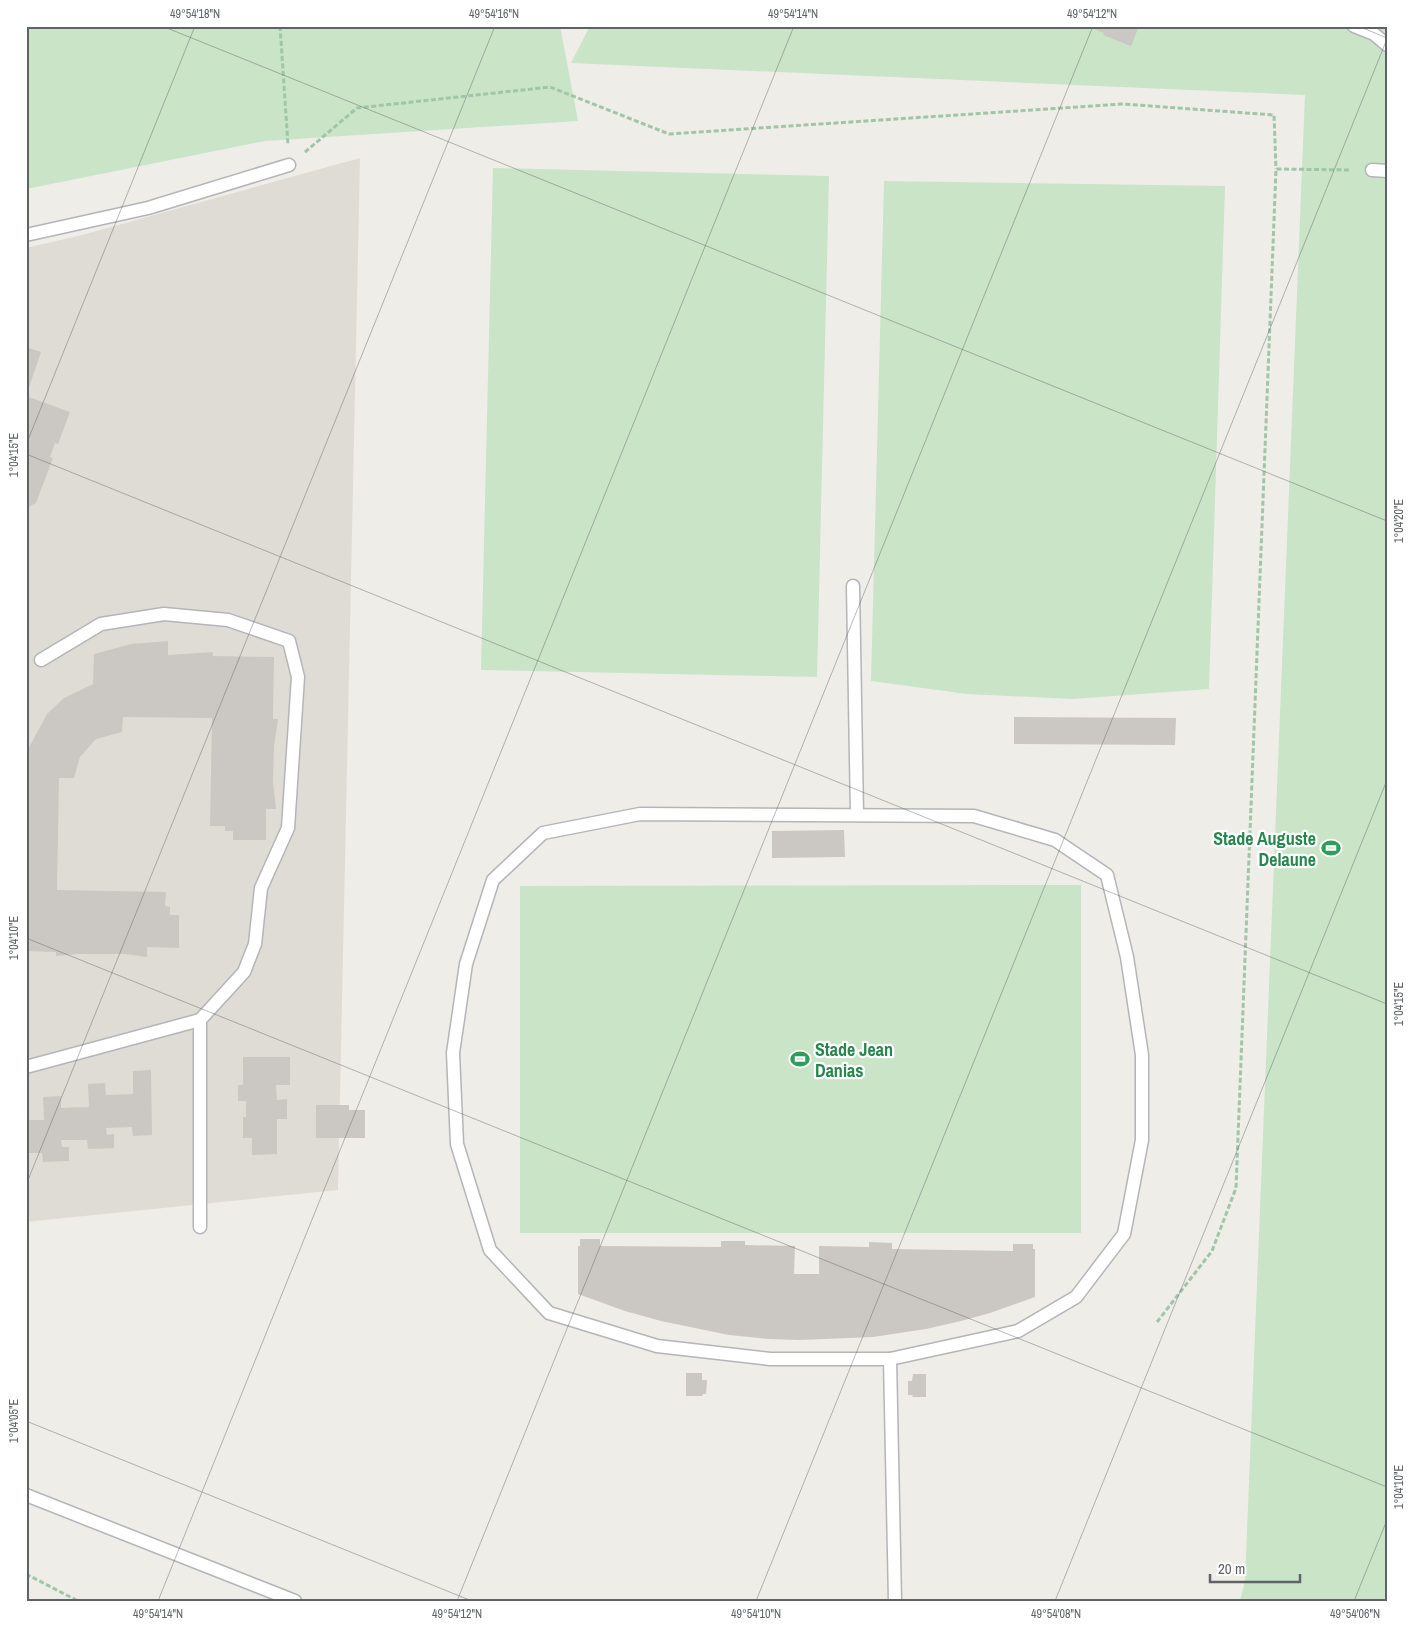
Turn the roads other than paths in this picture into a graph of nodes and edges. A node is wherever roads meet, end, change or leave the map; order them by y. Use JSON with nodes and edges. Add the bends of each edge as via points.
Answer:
{"nodes":[{"id":1,"x":1354,"y":26,"type":"edge"},
{"id":2,"x":1387,"y":45,"type":"edge"},
{"id":3,"x":289,"y":165,"type":"road end"},
{"id":4,"x":1372,"y":170,"type":"road end"},
{"id":5,"x":1387,"y":171,"type":"edge"},
{"id":6,"x":26,"y":235,"type":"edge"},
{"id":7,"x":853,"y":586,"type":"dead end"},
{"id":8,"x":41,"y":660,"type":"dead end"},
{"id":9,"x":857,"y":815,"type":"junction"},
{"id":10,"x":200,"y":1020,"type":"junction"},
{"id":11,"x":26,"y":1066,"type":"edge"},
{"id":12,"x":200,"y":1227,"type":"dead end"},
{"id":13,"x":890,"y":1359,"type":"junction"},
{"id":14,"x":26,"y":1495,"type":"edge"},
{"id":15,"x":295,"y":1601,"type":"edge"},
{"id":16,"x":895,"y":1601,"type":"edge"}],
"edges":[{"from":1,"to":2,"type":"lane","via":[[1374,34]]},
{"from":3,"to":6,"type":"lane","via":[[148,208]]},
{"from":4,"to":5,"type":"lane"},
{"from":7,"to":9,"type":"lane"},
{"from":8,"to":10,"type":"lane","via":[[101,624],[164,614],[228,620],[290,641],[298,677],[288,828],[261,888],[255,944],[244,972]]},
{"from":9,"to":13,"type":"lane","via":[[974,816],[1054,840],[1107,875],[1128,957],[1142,1055],[1142,1140],[1124,1234],[1076,1297],[1018,1331]]},
{"from":9,"to":13,"type":"lane","via":[[640,814],[542,833],[493,880],[466,964],[453,1053],[457,1144],[490,1250],[549,1313],[657,1346],[770,1359]]},
{"from":10,"to":11,"type":"lane"},
{"from":10,"to":12,"type":"lane"},
{"from":13,"to":16,"type":"lane"},
{"from":14,"to":15,"type":"lane"}]}
